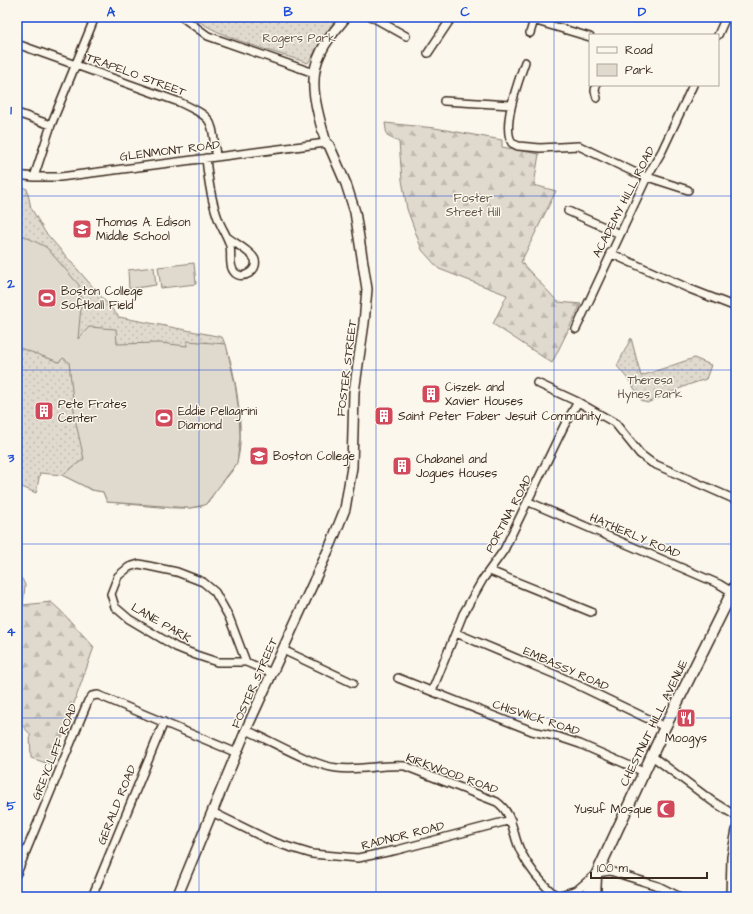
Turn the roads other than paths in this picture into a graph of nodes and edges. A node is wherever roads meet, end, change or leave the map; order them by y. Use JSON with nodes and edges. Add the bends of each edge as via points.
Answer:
{"nodes":[{"id":1,"x":95,"y":17,"type":"edge"},
{"id":2,"x":182,"y":17,"type":"edge"},
{"id":3,"x":346,"y":17,"type":"edge"},
{"id":4,"x":372,"y":17,"type":"edge"},
{"id":5,"x":452,"y":17,"type":"edge"},
{"id":6,"x":523,"y":17,"type":"edge"},
{"id":7,"x":726,"y":17,"type":"edge"},
{"id":8,"x":534,"y":20,"type":"junction"},
{"id":9,"x":530,"y":33,"type":"dead end"},
{"id":10,"x":718,"y":34,"type":"edge"},
{"id":11,"x":406,"y":36,"type":"dead end"},
{"id":12,"x":589,"y":37,"type":"edge"},
{"id":13,"x":17,"y":44,"type":"edge"},
{"id":14,"x":428,"y":53,"type":"dead end"},
{"id":15,"x":525,"y":62,"type":"dead end"},
{"id":16,"x":76,"y":65,"type":"junction"},
{"id":17,"x":314,"y":73,"type":"junction"},
{"id":18,"x":596,"y":86,"type":"edge"},
{"id":19,"x":693,"y":86,"type":"edge"},
{"id":20,"x":597,"y":98,"type":"dead end"},
{"id":21,"x":444,"y":101,"type":"dead end"},
{"id":22,"x":511,"y":105,"type":"junction"},
{"id":23,"x":17,"y":113,"type":"edge"},
{"id":24,"x":51,"y":125,"type":"junction"},
{"id":25,"x":326,"y":143,"type":"junction"},
{"id":26,"x":216,"y":156,"type":"junction"},
{"id":27,"x":206,"y":158,"type":"junction"},
{"id":28,"x":17,"y":175,"type":"edge"},
{"id":29,"x":34,"y":177,"type":"junction"},
{"id":30,"x":647,"y":177,"type":"junction"},
{"id":31,"x":688,"y":190,"type":"dead end"},
{"id":32,"x":568,"y":211,"type":"dead end"},
{"id":33,"x":620,"y":234,"type":"junction"},
{"id":34,"x":227,"y":237,"type":"junction"},
{"id":35,"x":610,"y":253,"type":"junction"},
{"id":36,"x":736,"y":307,"type":"edge"},
{"id":37,"x":576,"y":328,"type":"dead end"},
{"id":38,"x":536,"y":383,"type":"dead end"},
{"id":39,"x":578,"y":402,"type":"junction"},
{"id":40,"x":736,"y":500,"type":"edge"},
{"id":41,"x":529,"y":502,"type":"junction"},
{"id":42,"x":490,"y":571,"type":"junction"},
{"id":43,"x":734,"y":588,"type":"edge"},
{"id":44,"x":591,"y":612,"type":"dead end"},
{"id":45,"x":456,"y":633,"type":"junction"},
{"id":46,"x":283,"y":650,"type":"junction"},
{"id":47,"x":246,"y":662,"type":"junction"},
{"id":48,"x":272,"y":674,"type":"junction"},
{"id":49,"x":398,"y":678,"type":"dead end"},
{"id":50,"x":353,"y":683,"type":"dead end"},
{"id":51,"x":432,"y":691,"type":"junction"},
{"id":52,"x":164,"y":722,"type":"junction"},
{"id":53,"x":665,"y":727,"type":"junction"},
{"id":54,"x":246,"y":730,"type":"junction"},
{"id":55,"x":237,"y":753,"type":"junction"},
{"id":56,"x":652,"y":756,"type":"junction"},
{"id":57,"x":644,"y":772,"type":"junction"},
{"id":58,"x":212,"y":812,"type":"junction"},
{"id":59,"x":736,"y":816,"type":"edge"},
{"id":60,"x":511,"y":820,"type":"junction"},
{"id":61,"x":736,"y":830,"type":"edge"},
{"id":62,"x":17,"y":873,"type":"edge"},
{"id":63,"x":597,"y":873,"type":"junction"},
{"id":64,"x":92,"y":897,"type":"edge"},
{"id":65,"x":177,"y":897,"type":"edge"},
{"id":66,"x":555,"y":897,"type":"edge"},
{"id":67,"x":586,"y":897,"type":"edge"},
{"id":68,"x":595,"y":897,"type":"edge"},
{"id":69,"x":680,"y":897,"type":"edge"},
{"id":70,"x":730,"y":897,"type":"edge"}],
"edges":[{"from":1,"to":16,"type":"street"},
{"from":2,"to":17,"type":"street","via":[[208,36]]},
{"from":3,"to":17,"type":"street","name":"FOSTER STREET","via":[[320,53]]},
{"from":4,"to":11,"type":"street"},
{"from":5,"to":14,"type":"street"},
{"from":6,"to":8,"type":"street"},
{"from":7,"to":10,"type":"street"},
{"from":8,"to":9,"type":"street"},
{"from":8,"to":12,"type":"street"},
{"from":13,"to":16,"type":"street","name":"TRAPELO STREET"},
{"from":15,"to":22,"type":"street"},
{"from":16,"to":24,"type":"street"},
{"from":16,"to":26,"type":"street","name":"TRAPELO STREET","via":[[204,113],[209,118],[212,128]]},
{"from":17,"to":25,"type":"street","name":"FOSTER STREET","via":[[315,104]]},
{"from":18,"to":20,"type":"street"},
{"from":19,"to":30,"type":"street","name":"ACADEMY HILL ROAD"},
{"from":21,"to":22,"type":"street"},
{"from":22,"to":30,"type":"street","via":[[510,139],[516,145],[540,148],[579,146]]},
{"from":23,"to":24,"type":"street"},
{"from":24,"to":29,"type":"street"},
{"from":25,"to":26,"type":"street","name":"GLENMONT ROAD"},
{"from":25,"to":46,"type":"street","name":"FOSTER STREET","via":[[356,212],[364,268],[366,307],[354,392],[352,467],[345,509]]},
{"from":26,"to":27,"type":"street","name":"GLENMONT ROAD"},
{"from":27,"to":29,"type":"street","name":"GLENMONT ROAD","via":[[60,177]]},
{"from":27,"to":34,"type":"street","via":[[213,204]]},
{"from":28,"to":29,"type":"street","name":"GLENMONT ROAD"},
{"from":30,"to":31,"type":"street"},
{"from":30,"to":33,"type":"street","name":"ACADEMY HILL ROAD"},
{"from":32,"to":33,"type":"street"},
{"from":33,"to":35,"type":"street","name":"ACADEMY HILL ROAD"},
{"from":34,"to":34,"type":"street","via":[[231,267],[235,273],[246,276],[255,266],[255,260],[250,253]]},
{"from":35,"to":36,"type":"street"},
{"from":35,"to":37,"type":"street","name":"ACADEMY HILL ROAD"},
{"from":38,"to":39,"type":"street"},
{"from":39,"to":40,"type":"street","via":[[615,423],[640,454],[652,463]]},
{"from":39,"to":41,"type":"street","name":"PORTINA ROAD","via":[[564,426]]},
{"from":41,"to":42,"type":"street","name":"PORTINA ROAD"},
{"from":41,"to":43,"type":"street","name":"HATHERLY ROAD","via":[[719,584]]},
{"from":42,"to":44,"type":"street"},
{"from":42,"to":45,"type":"street","name":"PORTINA ROAD","via":[[466,609]]},
{"from":43,"to":53,"type":"main road","name":"CHESTNUT HILL AVENUE"},
{"from":45,"to":51,"type":"street","name":"PORTINA ROAD"},
{"from":45,"to":53,"type":"street","name":"EMBASSY ROAD","via":[[561,678]]},
{"from":46,"to":48,"type":"street","name":"FOSTER STREET"},
{"from":46,"to":50,"type":"street"},
{"from":47,"to":47,"type":"street","name":"LANE PARK","via":[[229,617],[215,592],[203,582],[177,572],[139,564],[129,567],[118,576],[111,594],[115,607],[129,620],[176,647],[196,655],[217,662]]},
{"from":47,"to":48,"type":"street","name":"LANE PARK"},
{"from":48,"to":54,"type":"street","name":"FOSTER STREET"},
{"from":49,"to":51,"type":"street","name":"CHISWICK ROAD"},
{"from":51,"to":57,"type":"street","name":"CHISWICK ROAD","via":[[532,731],[580,744]]},
{"from":52,"to":55,"type":"street","name":"GREYCLIFF ROAD"},
{"from":52,"to":62,"type":"street","name":"GREYCLIFF ROAD","via":[[98,695],[90,698]]},
{"from":52,"to":64,"type":"street","name":"GERALD ROAD"},
{"from":53,"to":56,"type":"main road","name":"CHESTNUT HILL AVENUE"},
{"from":54,"to":55,"type":"street","name":"FOSTER STREET"},
{"from":54,"to":60,"type":"street","name":"KIRKWOOD ROAD","via":[[335,768],[405,766],[492,799],[506,809]]},
{"from":55,"to":58,"type":"street","name":"FOSTER STREET"},
{"from":56,"to":57,"type":"main road","name":"CHESTNUT HILL AVENUE"},
{"from":56,"to":59,"type":"street","via":[[712,802]]},
{"from":57,"to":63,"type":"main road","name":"CHESTNUT HILL AVENUE"},
{"from":58,"to":60,"type":"street","name":"RADNOR ROAD","via":[[289,847],[312,854],[358,858]]},
{"from":58,"to":65,"type":"street","name":"FOSTER STREET"},
{"from":60,"to":66,"type":"street","name":"KIRKWOOD ROAD","via":[[521,852]]},
{"from":61,"to":70,"type":"street","via":[[731,857]]},
{"from":63,"to":66,"type":"street","via":[[577,890]]},
{"from":63,"to":67,"type":"main road","name":"CHESTNUT HILL AVENUE"},
{"from":63,"to":68,"type":"main road","name":"CHESTNUT HILL AVENUE"},
{"from":63,"to":69,"type":"street","via":[[610,871],[642,880]]}]}
